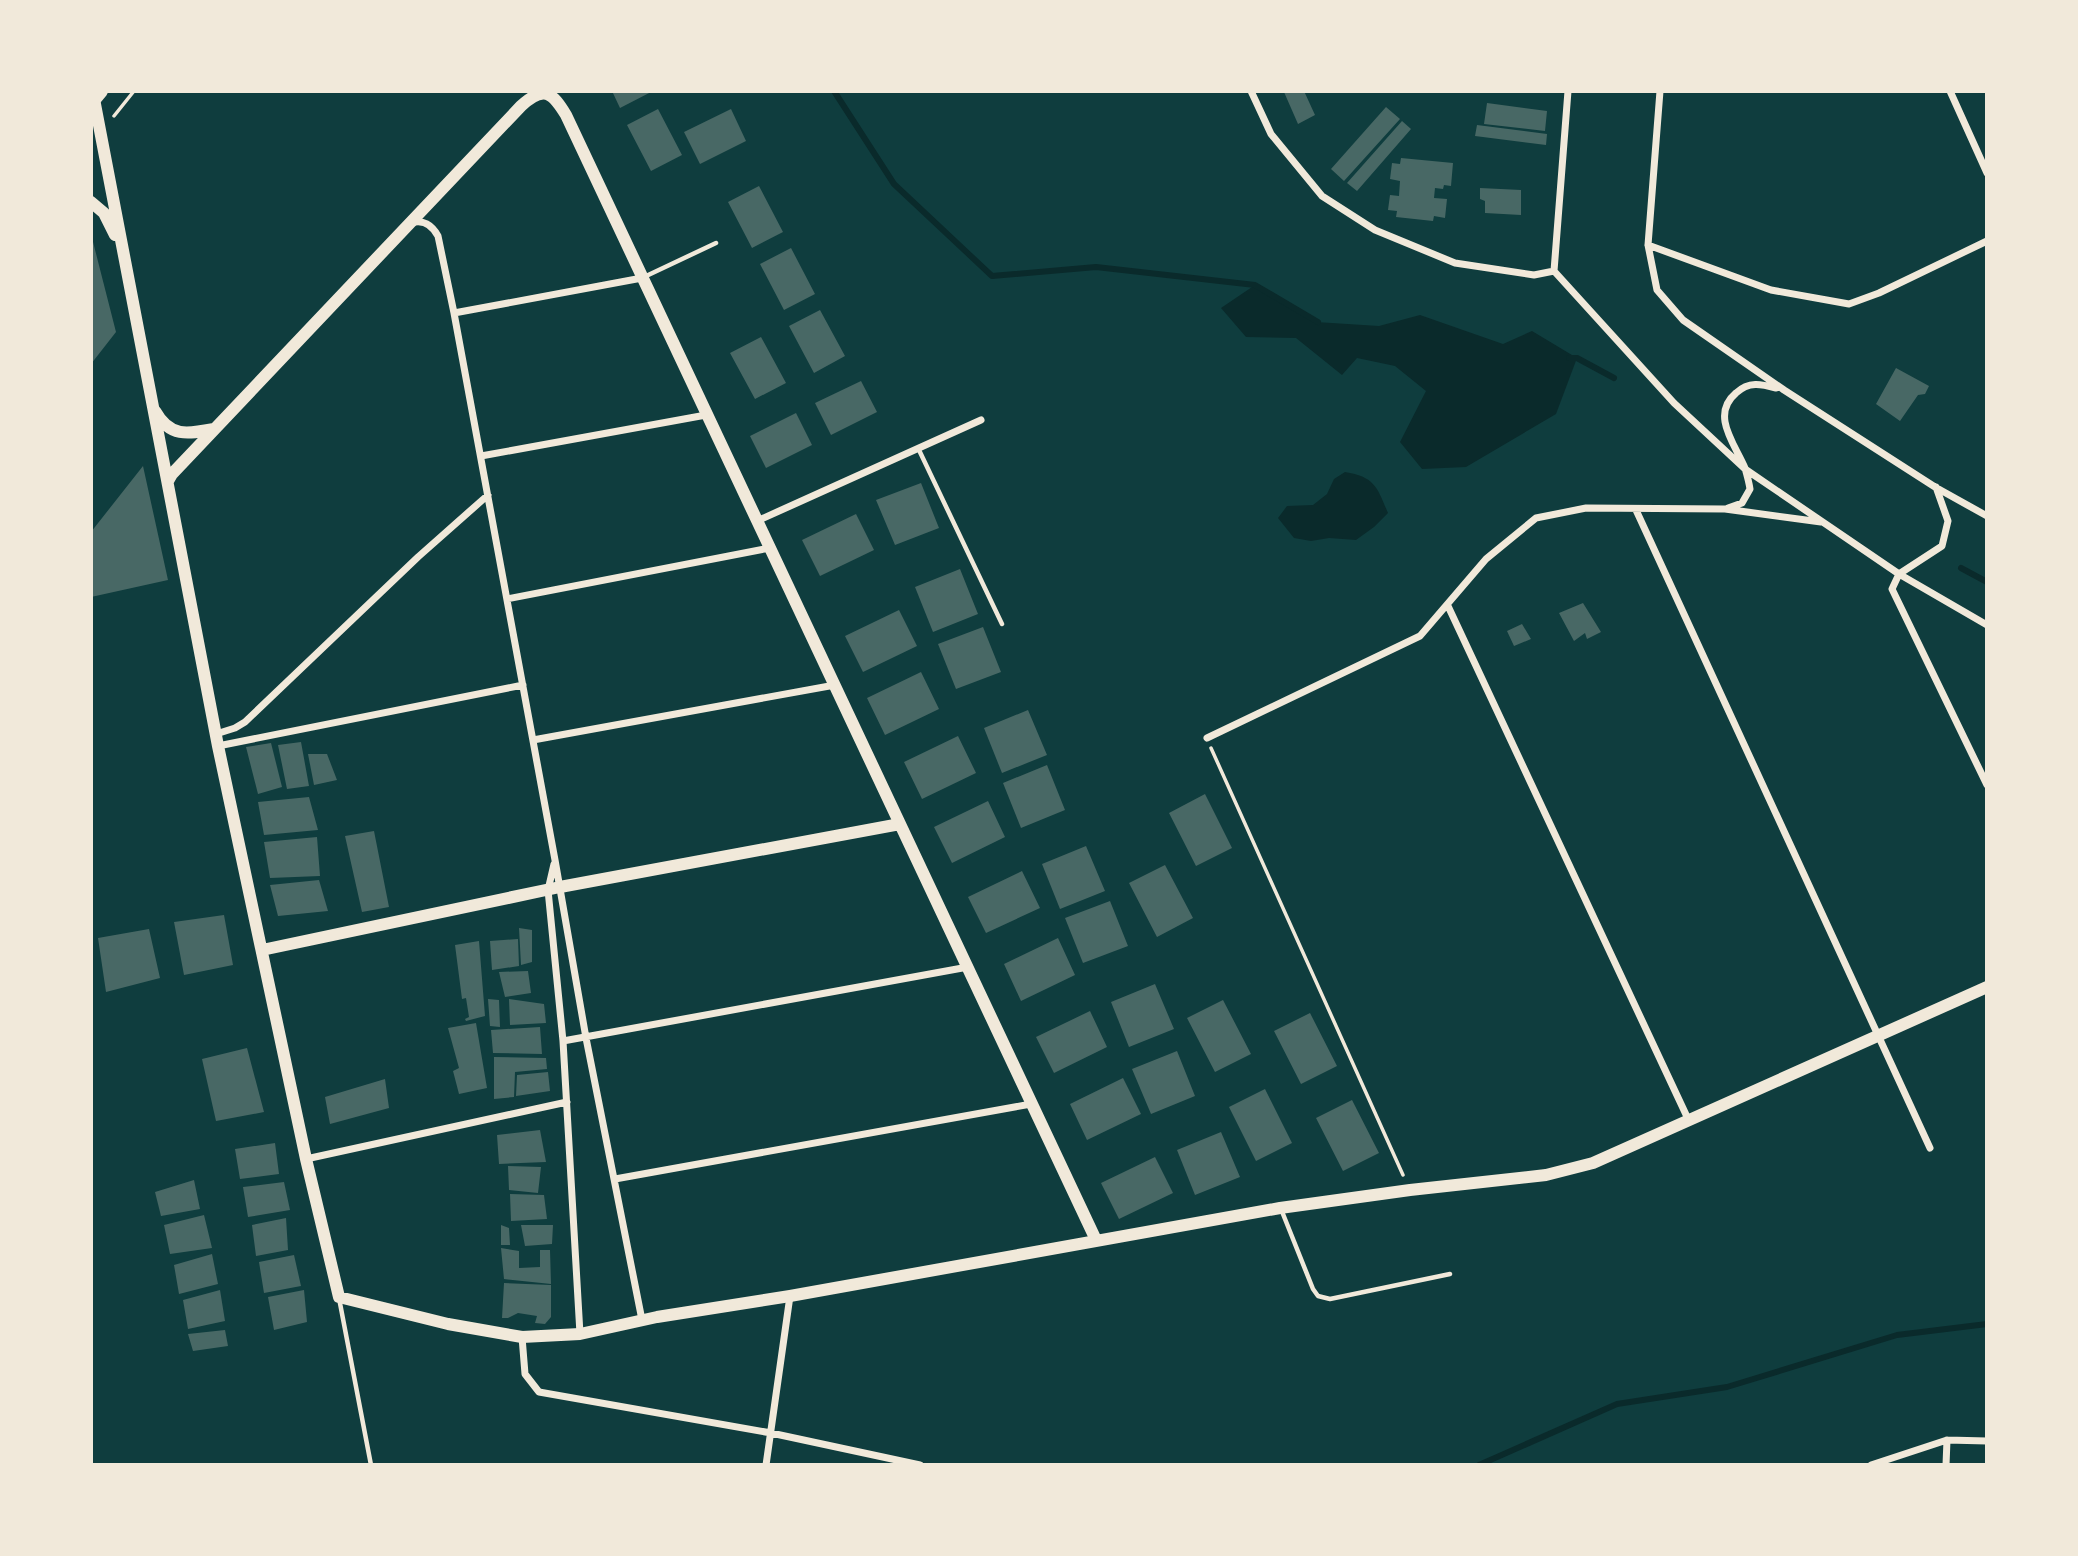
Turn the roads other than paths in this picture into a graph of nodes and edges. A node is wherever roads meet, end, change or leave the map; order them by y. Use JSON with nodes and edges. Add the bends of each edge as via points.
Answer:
{"nodes":[{"id":1,"x":1251,"y":91,"type":"edge"},
{"id":2,"x":1567,"y":91,"type":"edge"},
{"id":3,"x":1660,"y":91,"type":"edge"},
{"id":4,"x":1950,"y":91,"type":"edge"},
{"id":5,"x":95,"y":98,"type":"edge"},
{"id":6,"x":1987,"y":173,"type":"edge"},
{"id":7,"x":91,"y":202,"type":"edge"},
{"id":8,"x":411,"y":223,"type":"junction"},
{"id":9,"x":1987,"y":242,"type":"edge"},
{"id":10,"x":716,"y":243,"type":"dead end"},
{"id":11,"x":1648,"y":245,"type":"junction"},
{"id":12,"x":122,"y":251,"type":"junction"},
{"id":13,"x":1554,"y":271,"type":"junction"},
{"id":14,"x":642,"y":278,"type":"junction"},
{"id":15,"x":454,"y":313,"type":"junction"},
{"id":16,"x":1784,"y":390,"type":"junction"},
{"id":17,"x":151,"y":403,"type":"junction"},
{"id":18,"x":706,"y":415,"type":"junction"},
{"id":19,"x":981,"y":420,"type":"dead end"},
{"id":20,"x":215,"y":429,"type":"junction"},
{"id":21,"x":919,"y":450,"type":"junction"},
{"id":22,"x":481,"y":456,"type":"junction"},
{"id":23,"x":1745,"y":469,"type":"junction"},
{"id":24,"x":168,"y":481,"type":"junction"},
{"id":25,"x":1935,"y":486,"type":"junction"},
{"id":26,"x":488,"y":495,"type":"junction"},
{"id":27,"x":1725,"y":509,"type":"junction"},
{"id":28,"x":1636,"y":510,"type":"junction"},
{"id":29,"x":1987,"y":516,"type":"edge"},
{"id":30,"x":757,"y":521,"type":"junction"},
{"id":31,"x":1824,"y":522,"type":"junction"},
{"id":32,"x":770,"y":548,"type":"junction"},
{"id":33,"x":1899,"y":574,"type":"junction"},
{"id":34,"x":507,"y":599,"type":"junction"},
{"id":35,"x":1448,"y":606,"type":"junction"},
{"id":36,"x":1002,"y":624,"type":"dead end"},
{"id":37,"x":1987,"y":625,"type":"edge"},
{"id":38,"x":523,"y":685,"type":"junction"},
{"id":39,"x":835,"y":685,"type":"junction"},
{"id":40,"x":1207,"y":738,"type":"road end"},
{"id":41,"x":217,"y":740,"type":"junction"},
{"id":42,"x":533,"y":740,"type":"junction"},
{"id":43,"x":1987,"y":785,"type":"edge"},
{"id":44,"x":900,"y":824,"type":"junction"},
{"id":45,"x":555,"y":860,"type":"junction"},
{"id":46,"x":554,"y":888,"type":"junction"},
{"id":47,"x":261,"y":950,"type":"junction"},
{"id":48,"x":968,"y":967,"type":"junction"},
{"id":49,"x":1987,"y":987,"type":"edge"},
{"id":50,"x":1879,"y":1036,"type":"junction"},
{"id":51,"x":586,"y":1038,"type":"junction"},
{"id":52,"x":563,"y":1041,"type":"junction"},
{"id":53,"x":567,"y":1102,"type":"junction"},
{"id":54,"x":1031,"y":1104,"type":"junction"},
{"id":55,"x":1689,"y":1121,"type":"junction"},
{"id":56,"x":1930,"y":1148,"type":"dead end"},
{"id":57,"x":306,"y":1159,"type":"junction"},
{"id":58,"x":615,"y":1179,"type":"junction"},
{"id":59,"x":1280,"y":1208,"type":"junction"},
{"id":60,"x":1096,"y":1240,"type":"junction"},
{"id":61,"x":1450,"y":1275,"type":"dead end"},
{"id":62,"x":790,"y":1296,"type":"junction"},
{"id":63,"x":339,"y":1297,"type":"junction"},
{"id":64,"x":642,"y":1320,"type":"junction"},
{"id":65,"x":580,"y":1334,"type":"junction"},
{"id":66,"x":522,"y":1337,"type":"junction"},
{"id":67,"x":771,"y":1433,"type":"junction"},
{"id":68,"x":1947,"y":1440,"type":"junction"},
{"id":69,"x":1987,"y":1441,"type":"edge"},
{"id":70,"x":371,"y":1465,"type":"edge"},
{"id":71,"x":766,"y":1465,"type":"edge"},
{"id":72,"x":920,"y":1465,"type":"edge"},
{"id":73,"x":1871,"y":1465,"type":"edge"},
{"id":74,"x":1946,"y":1465,"type":"edge"}],
"edges":[{"from":1,"to":13,"type":"street","via":[[1271,134],[1322,196],[1376,230],[1455,263],[1534,275]]},
{"from":2,"to":13,"type":"street"},
{"from":3,"to":11,"type":"street"},
{"from":4,"to":6,"type":"street"},
{"from":5,"to":12,"type":"street"},
{"from":7,"to":12,"type":"street","via":[[104,213]]},
{"from":8,"to":14,"type":"street","via":[[521,106],[533,95],[545,93],[554,97],[566,116]]},
{"from":8,"to":15,"type":"street","via":[[427,223],[438,236]]},
{"from":8,"to":20,"type":"street"},
{"from":9,"to":11,"type":"street","via":[[1849,304],[1771,290]]},
{"from":10,"to":14,"type":"lane"},
{"from":11,"to":16,"type":"street","via":[[1657,290],[1683,320]]},
{"from":12,"to":17,"type":"street"},
{"from":13,"to":23,"type":"street","via":[[1674,402]]},
{"from":14,"to":15,"type":"street"},
{"from":14,"to":18,"type":"street"},
{"from":15,"to":22,"type":"street"},
{"from":16,"to":23,"type":"street","via":[[1758,383],[1747,385],[1730,399],[1724,424]]},
{"from":16,"to":25,"type":"street"},
{"from":17,"to":20,"type":"street","via":[[167,428],[192,433]]},
{"from":17,"to":24,"type":"street"},
{"from":18,"to":22,"type":"street"},
{"from":18,"to":30,"type":"street"},
{"from":19,"to":21,"type":"street"},
{"from":20,"to":24,"type":"street"},
{"from":21,"to":30,"type":"street"},
{"from":21,"to":36,"type":"lane"},
{"from":22,"to":26,"type":"street"},
{"from":23,"to":27,"type":"street","via":[[1750,489],[1742,503]]},
{"from":23,"to":31,"type":"street"},
{"from":24,"to":41,"type":"street"},
{"from":25,"to":29,"type":"street"},
{"from":25,"to":33,"type":"street","via":[[1948,521],[1942,547]]},
{"from":26,"to":34,"type":"street"},
{"from":26,"to":41,"type":"street","via":[[245,722]]},
{"from":27,"to":28,"type":"street"},
{"from":27,"to":31,"type":"street"},
{"from":28,"to":35,"type":"street","via":[[1586,509],[1536,518],[1486,559]]},
{"from":28,"to":50,"type":"street"},
{"from":30,"to":32,"type":"street"},
{"from":31,"to":33,"type":"street"},
{"from":32,"to":34,"type":"street"},
{"from":32,"to":39,"type":"street"},
{"from":33,"to":37,"type":"street"},
{"from":33,"to":43,"type":"street","via":[[1892,589],[1898,604]]},
{"from":34,"to":38,"type":"street"},
{"from":35,"to":40,"type":"street","via":[[1420,636]]},
{"from":35,"to":55,"type":"street"},
{"from":38,"to":41,"type":"street"},
{"from":38,"to":42,"type":"street"},
{"from":39,"to":42,"type":"street"},
{"from":39,"to":44,"type":"street"},
{"from":41,"to":47,"type":"street"},
{"from":42,"to":45,"type":"street"},
{"from":44,"to":46,"type":"street"},
{"from":44,"to":48,"type":"street"},
{"from":45,"to":46,"type":"street"},
{"from":45,"to":46,"type":"street"},
{"from":46,"to":47,"type":"street"},
{"from":46,"to":51,"type":"street"},
{"from":46,"to":52,"type":"street"},
{"from":47,"to":57,"type":"street"},
{"from":48,"to":51,"type":"street"},
{"from":48,"to":54,"type":"street"},
{"from":49,"to":50,"type":"street"},
{"from":50,"to":55,"type":"street"},
{"from":50,"to":56,"type":"street"},
{"from":51,"to":52,"type":"street"},
{"from":51,"to":58,"type":"street"},
{"from":52,"to":53,"type":"street"},
{"from":53,"to":57,"type":"street"},
{"from":53,"to":65,"type":"street"},
{"from":54,"to":58,"type":"street"},
{"from":54,"to":60,"type":"street"},
{"from":55,"to":59,"type":"street","via":[[1578,1168],[1546,1175]]},
{"from":57,"to":63,"type":"street"},
{"from":58,"to":64,"type":"street"},
{"from":59,"to":60,"type":"street"},
{"from":59,"to":61,"type":"lane","via":[[1313,1289],[1324,1299]]},
{"from":60,"to":62,"type":"street"},
{"from":62,"to":64,"type":"street"},
{"from":62,"to":67,"type":"street"},
{"from":63,"to":66,"type":"street"},
{"from":63,"to":70,"type":"lane"},
{"from":64,"to":65,"type":"street"},
{"from":65,"to":66,"type":"street"},
{"from":66,"to":67,"type":"street","via":[[526,1374],[539,1392]]},
{"from":67,"to":71,"type":"street"},
{"from":67,"to":72,"type":"street"},
{"from":68,"to":69,"type":"street"},
{"from":68,"to":73,"type":"street"},
{"from":68,"to":74,"type":"street"}]}
